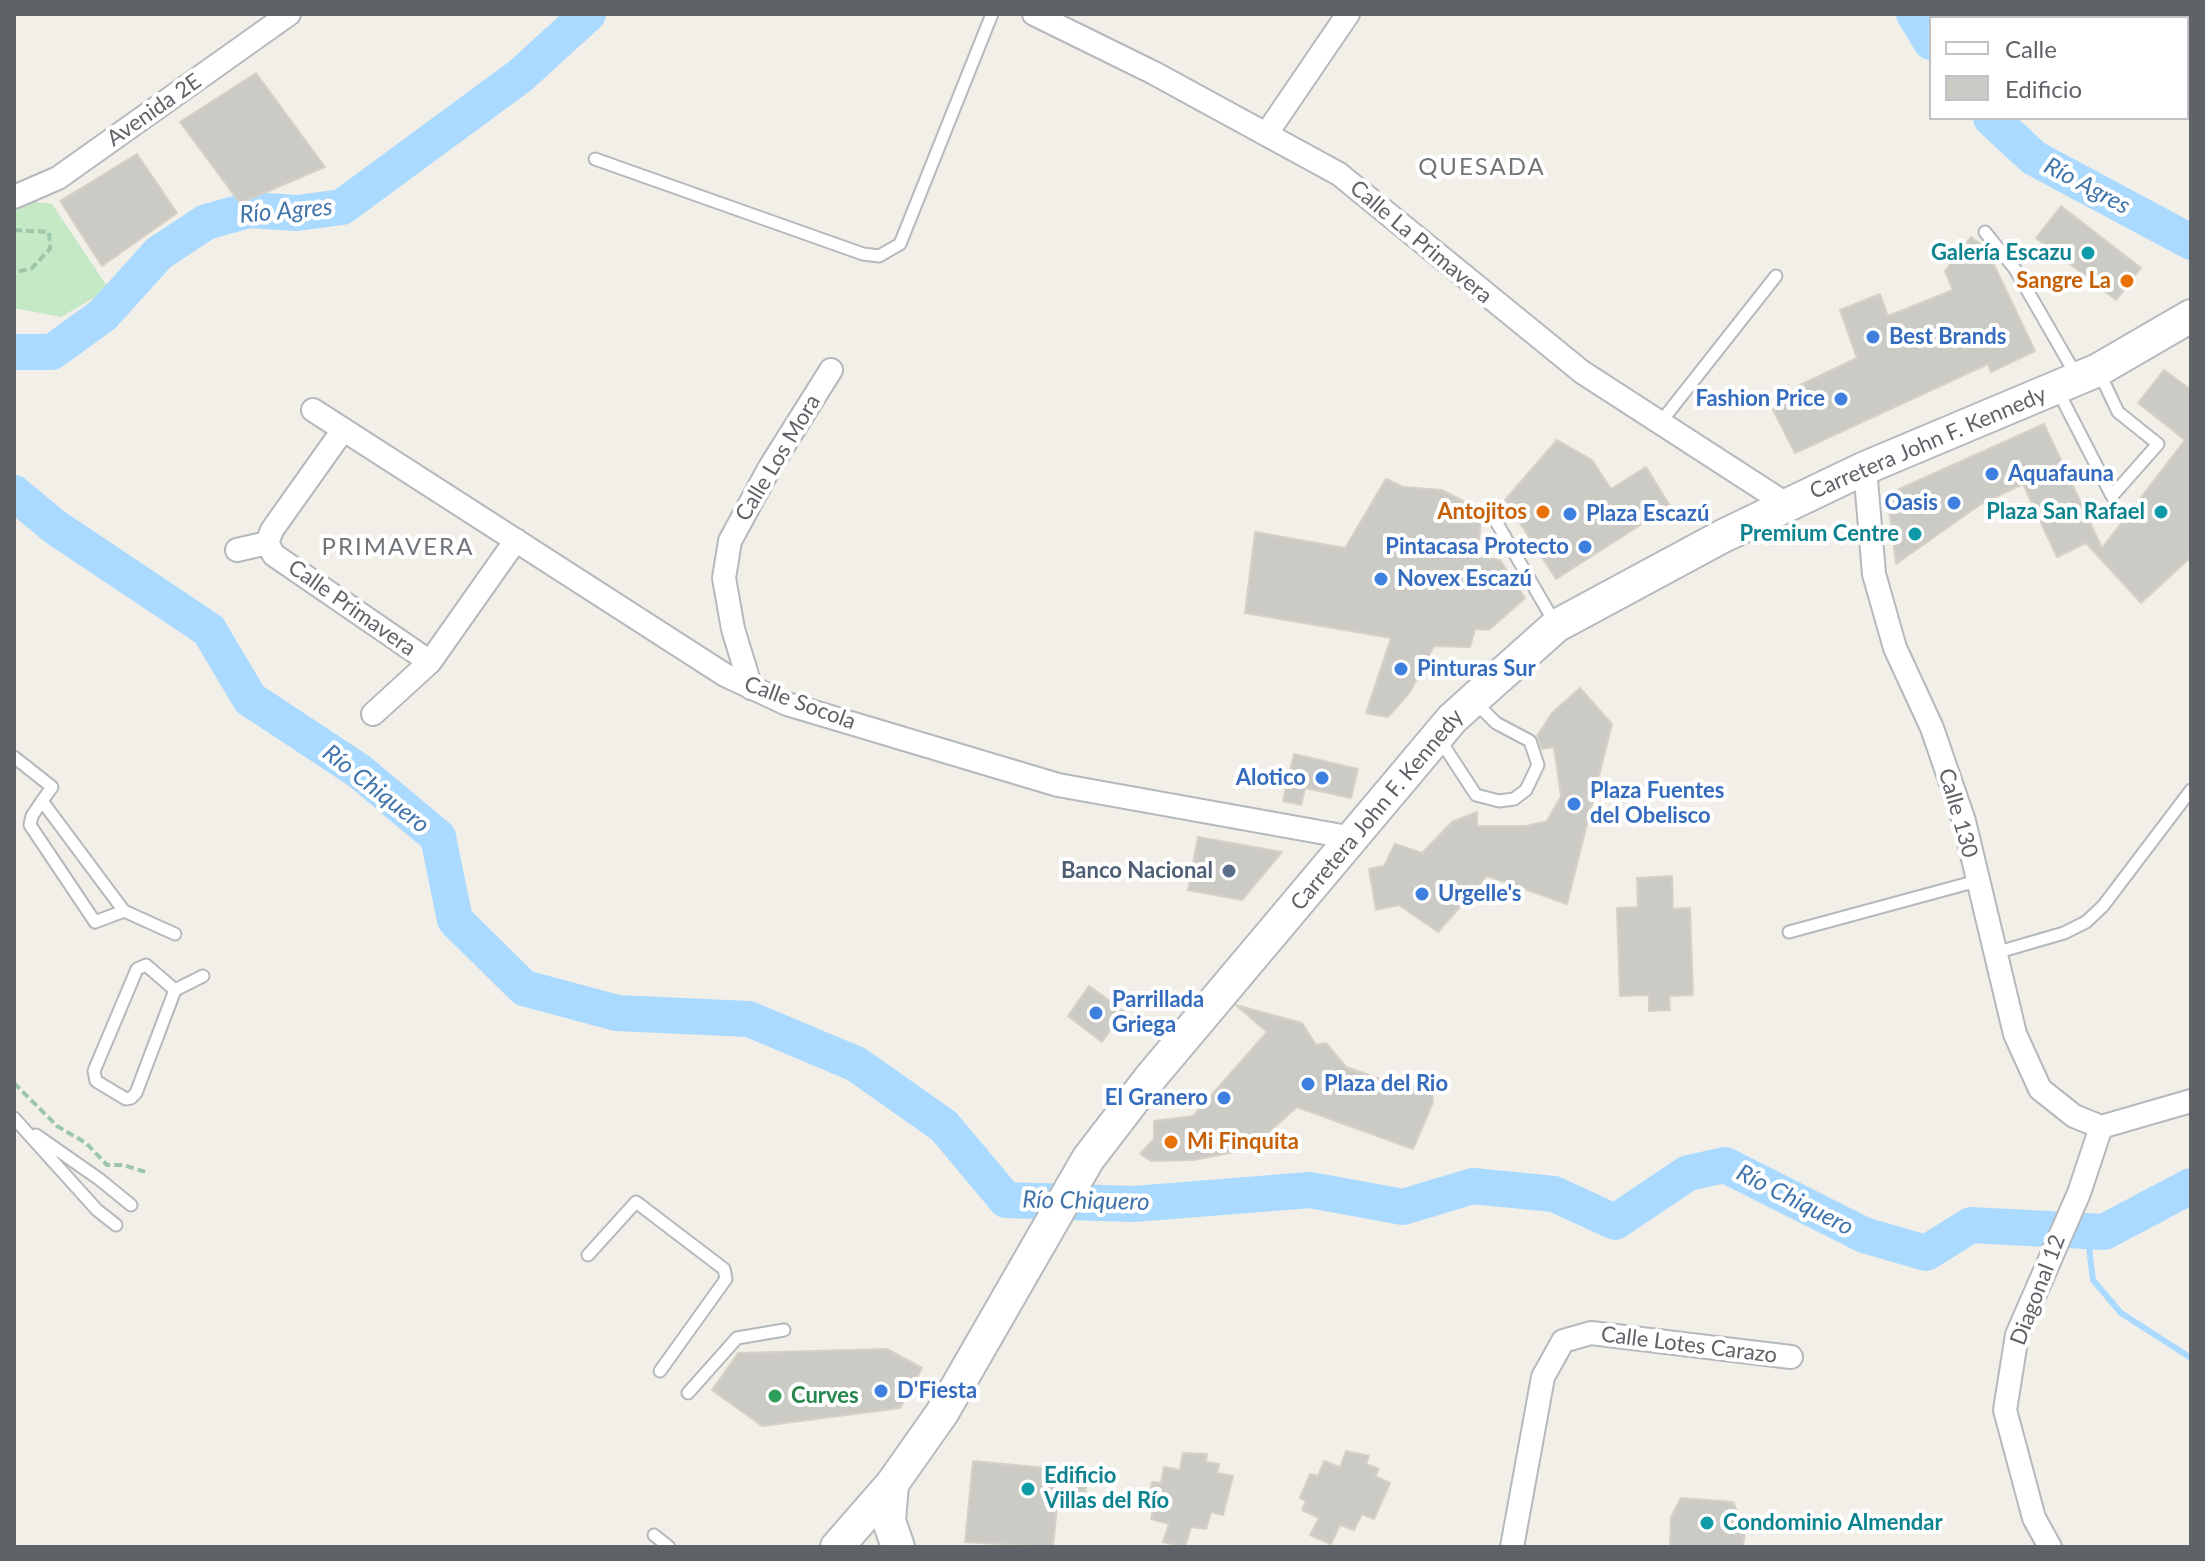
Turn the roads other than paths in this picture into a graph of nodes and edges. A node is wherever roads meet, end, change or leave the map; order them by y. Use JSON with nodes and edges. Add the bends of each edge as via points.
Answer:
{"nodes":[{"id":1,"x":289,"y":14,"type":"edge"},
{"id":2,"x":992,"y":14,"type":"edge"},
{"id":3,"x":1034,"y":14,"type":"edge"},
{"id":4,"x":1348,"y":14,"type":"edge"},
{"id":5,"x":1065,"y":22,"type":"edge"},
{"id":6,"x":1267,"y":133,"type":"junction"},
{"id":7,"x":595,"y":159,"type":"dead end"},
{"id":8,"x":14,"y":197,"type":"edge"},
{"id":9,"x":1985,"y":232,"type":"dead end"},
{"id":10,"x":1776,"y":276,"type":"dead end"},
{"id":11,"x":2190,"y":318,"type":"edge"},
{"id":12,"x":831,"y":370,"type":"dead end"},
{"id":13,"x":2078,"y":379,"type":"junction"},
{"id":14,"x":313,"y":410,"type":"dead end"},
{"id":15,"x":1660,"y":423,"type":"junction"},
{"id":16,"x":343,"y":430,"type":"junction"},
{"id":17,"x":1865,"y":468,"type":"junction"},
{"id":18,"x":1786,"y":504,"type":"junction"},
{"id":19,"x":1490,"y":511,"type":"dead end"},
{"id":20,"x":516,"y":540,"type":"junction"},
{"id":21,"x":267,"y":543,"type":"junction"},
{"id":22,"x":237,"y":550,"type":"dead end"},
{"id":23,"x":1556,"y":626,"type":"junction"},
{"id":24,"x":430,"y":662,"type":"junction"},
{"id":25,"x":751,"y":688,"type":"junction"},
{"id":26,"x":1473,"y":700,"type":"junction"},
{"id":27,"x":373,"y":714,"type":"dead end"},
{"id":28,"x":1437,"y":736,"type":"junction"},
{"id":29,"x":14,"y":757,"type":"edge"},
{"id":30,"x":2191,"y":790,"type":"edge"},
{"id":31,"x":42,"y":801,"type":"junction"},
{"id":32,"x":1353,"y":838,"type":"junction"},
{"id":33,"x":1977,"y":881,"type":"junction"},
{"id":34,"x":124,"y":911,"type":"junction"},
{"id":35,"x":1789,"y":932,"type":"dead end"},
{"id":36,"x":175,"y":934,"type":"dead end"},
{"id":37,"x":1995,"y":953,"type":"junction"},
{"id":38,"x":203,"y":976,"type":"dead end"},
{"id":39,"x":175,"y":990,"type":"junction"},
{"id":40,"x":2191,"y":1101,"type":"edge"},
{"id":41,"x":16,"y":1121,"type":"edge"},
{"id":42,"x":2101,"y":1127,"type":"junction"},
{"id":43,"x":131,"y":1205,"type":"dead end"},
{"id":44,"x":116,"y":1225,"type":"dead end"},
{"id":45,"x":588,"y":1255,"type":"dead end"},
{"id":46,"x":784,"y":1330,"type":"dead end"},
{"id":47,"x":1791,"y":1357,"type":"dead end"},
{"id":48,"x":660,"y":1371,"type":"dead end"},
{"id":49,"x":688,"y":1393,"type":"dead end"},
{"id":50,"x":892,"y":1484,"type":"junction"},
{"id":51,"x":654,"y":1535,"type":"dead end"},
{"id":52,"x":669,"y":1547,"type":"edge"},
{"id":53,"x":837,"y":1547,"type":"edge"},
{"id":54,"x":898,"y":1547,"type":"edge"},
{"id":55,"x":1512,"y":1547,"type":"edge"},
{"id":56,"x":2050,"y":1547,"type":"edge"}],
"edges":[{"from":1,"to":8,"type":"street","name":"Avenida 2E","via":[[58,178]]},
{"from":2,"to":7,"type":"lane","via":[[900,244],[879,256]]},
{"from":3,"to":5,"type":"street","name":"Calle La Primavera"},
{"from":4,"to":6,"type":"street"},
{"from":5,"to":6,"type":"street","name":"Calle La Primavera"},
{"from":6,"to":15,"type":"street","name":"Calle La Primavera","via":[[1339,174],[1582,372]]},
{"from":9,"to":13,"type":"lane","via":[[2015,269]]},
{"from":10,"to":15,"type":"lane"},
{"from":11,"to":13,"type":"main road","name":"Carretera John F. Kennedy"},
{"from":12,"to":25,"type":"street","name":"Calle Los Mora","via":[[730,541],[724,578]]},
{"from":13,"to":13,"type":"lane","via":[[2158,444],[2112,496]]},
{"from":13,"to":17,"type":"main road","name":"Carretera John F. Kennedy"},
{"from":14,"to":16,"type":"street","name":"Calle Socola"},
{"from":15,"to":18,"type":"street","name":"Calle La Primavera"},
{"from":16,"to":20,"type":"street","name":"Calle Socola"},
{"from":16,"to":21,"type":"street","name":"Calle Primavera"},
{"from":17,"to":18,"type":"main road","name":"Carretera John F. Kennedy"},
{"from":17,"to":33,"type":"street","name":"Calle 130","via":[[1874,574],[1895,648],[1932,728],[1964,821]]},
{"from":18,"to":23,"type":"main road","name":"Carretera John F. Kennedy"},
{"from":19,"to":23,"type":"lane"},
{"from":20,"to":24,"type":"street","name":"Calle Primavera"},
{"from":20,"to":25,"type":"street","name":"Calle Socola"},
{"from":21,"to":22,"type":"street"},
{"from":21,"to":24,"type":"street","name":"Calle Primavera","via":[[274,555]]},
{"from":23,"to":26,"type":"main road","name":"Carretera John F. Kennedy"},
{"from":24,"to":27,"type":"street"},
{"from":25,"to":32,"type":"street","name":"Calle Socola","via":[[787,704],[1058,785]]},
{"from":26,"to":28,"type":"main road","name":"Carretera John F. Kennedy"},
{"from":26,"to":28,"type":"lane","via":[[1496,723],[1530,741],[1538,765],[1526,790],[1499,801],[1476,795]]},
{"from":28,"to":32,"type":"main road","name":"Carretera John F. Kennedy"},
{"from":29,"to":31,"type":"lane","via":[[52,787]]},
{"from":30,"to":37,"type":"lane","via":[[2086,922]]},
{"from":31,"to":34,"type":"lane"},
{"from":31,"to":34,"type":"lane","via":[[30,825],[95,922]]},
{"from":32,"to":50,"type":"main road","name":"Carretera John F. Kennedy","via":[[1088,1159],[961,1382]]},
{"from":33,"to":35,"type":"lane"},
{"from":33,"to":37,"type":"street","name":"Calle 130"},
{"from":34,"to":36,"type":"lane"},
{"from":37,"to":42,"type":"street","name":"Calle 130","via":[[2015,1034],[2040,1089],[2074,1116]]},
{"from":38,"to":39,"type":"lane"},
{"from":39,"to":39,"type":"lane","via":[[146,965],[137,969],[94,1071],[96,1081],[126,1099],[136,1093]]},
{"from":40,"to":42,"type":"street"},
{"from":41,"to":43,"type":"lane"},
{"from":41,"to":44,"type":"lane"},
{"from":42,"to":56,"type":"street","name":"Diagonal 12","via":[[2079,1193],[2017,1335],[2005,1410],[2034,1518]]},
{"from":45,"to":48,"type":"lane","via":[[636,1202],[724,1269],[726,1279]]},
{"from":46,"to":49,"type":"lane","via":[[737,1338]]},
{"from":47,"to":55,"type":"street","name":"Calle Lotes Carazo","via":[[1591,1333],[1563,1341],[1543,1377]]},
{"from":50,"to":53,"type":"main road","name":"Carretera John F. Kennedy"},
{"from":50,"to":54,"type":"main road","via":[[889,1521]]},
{"from":51,"to":52,"type":"lane"}]}
